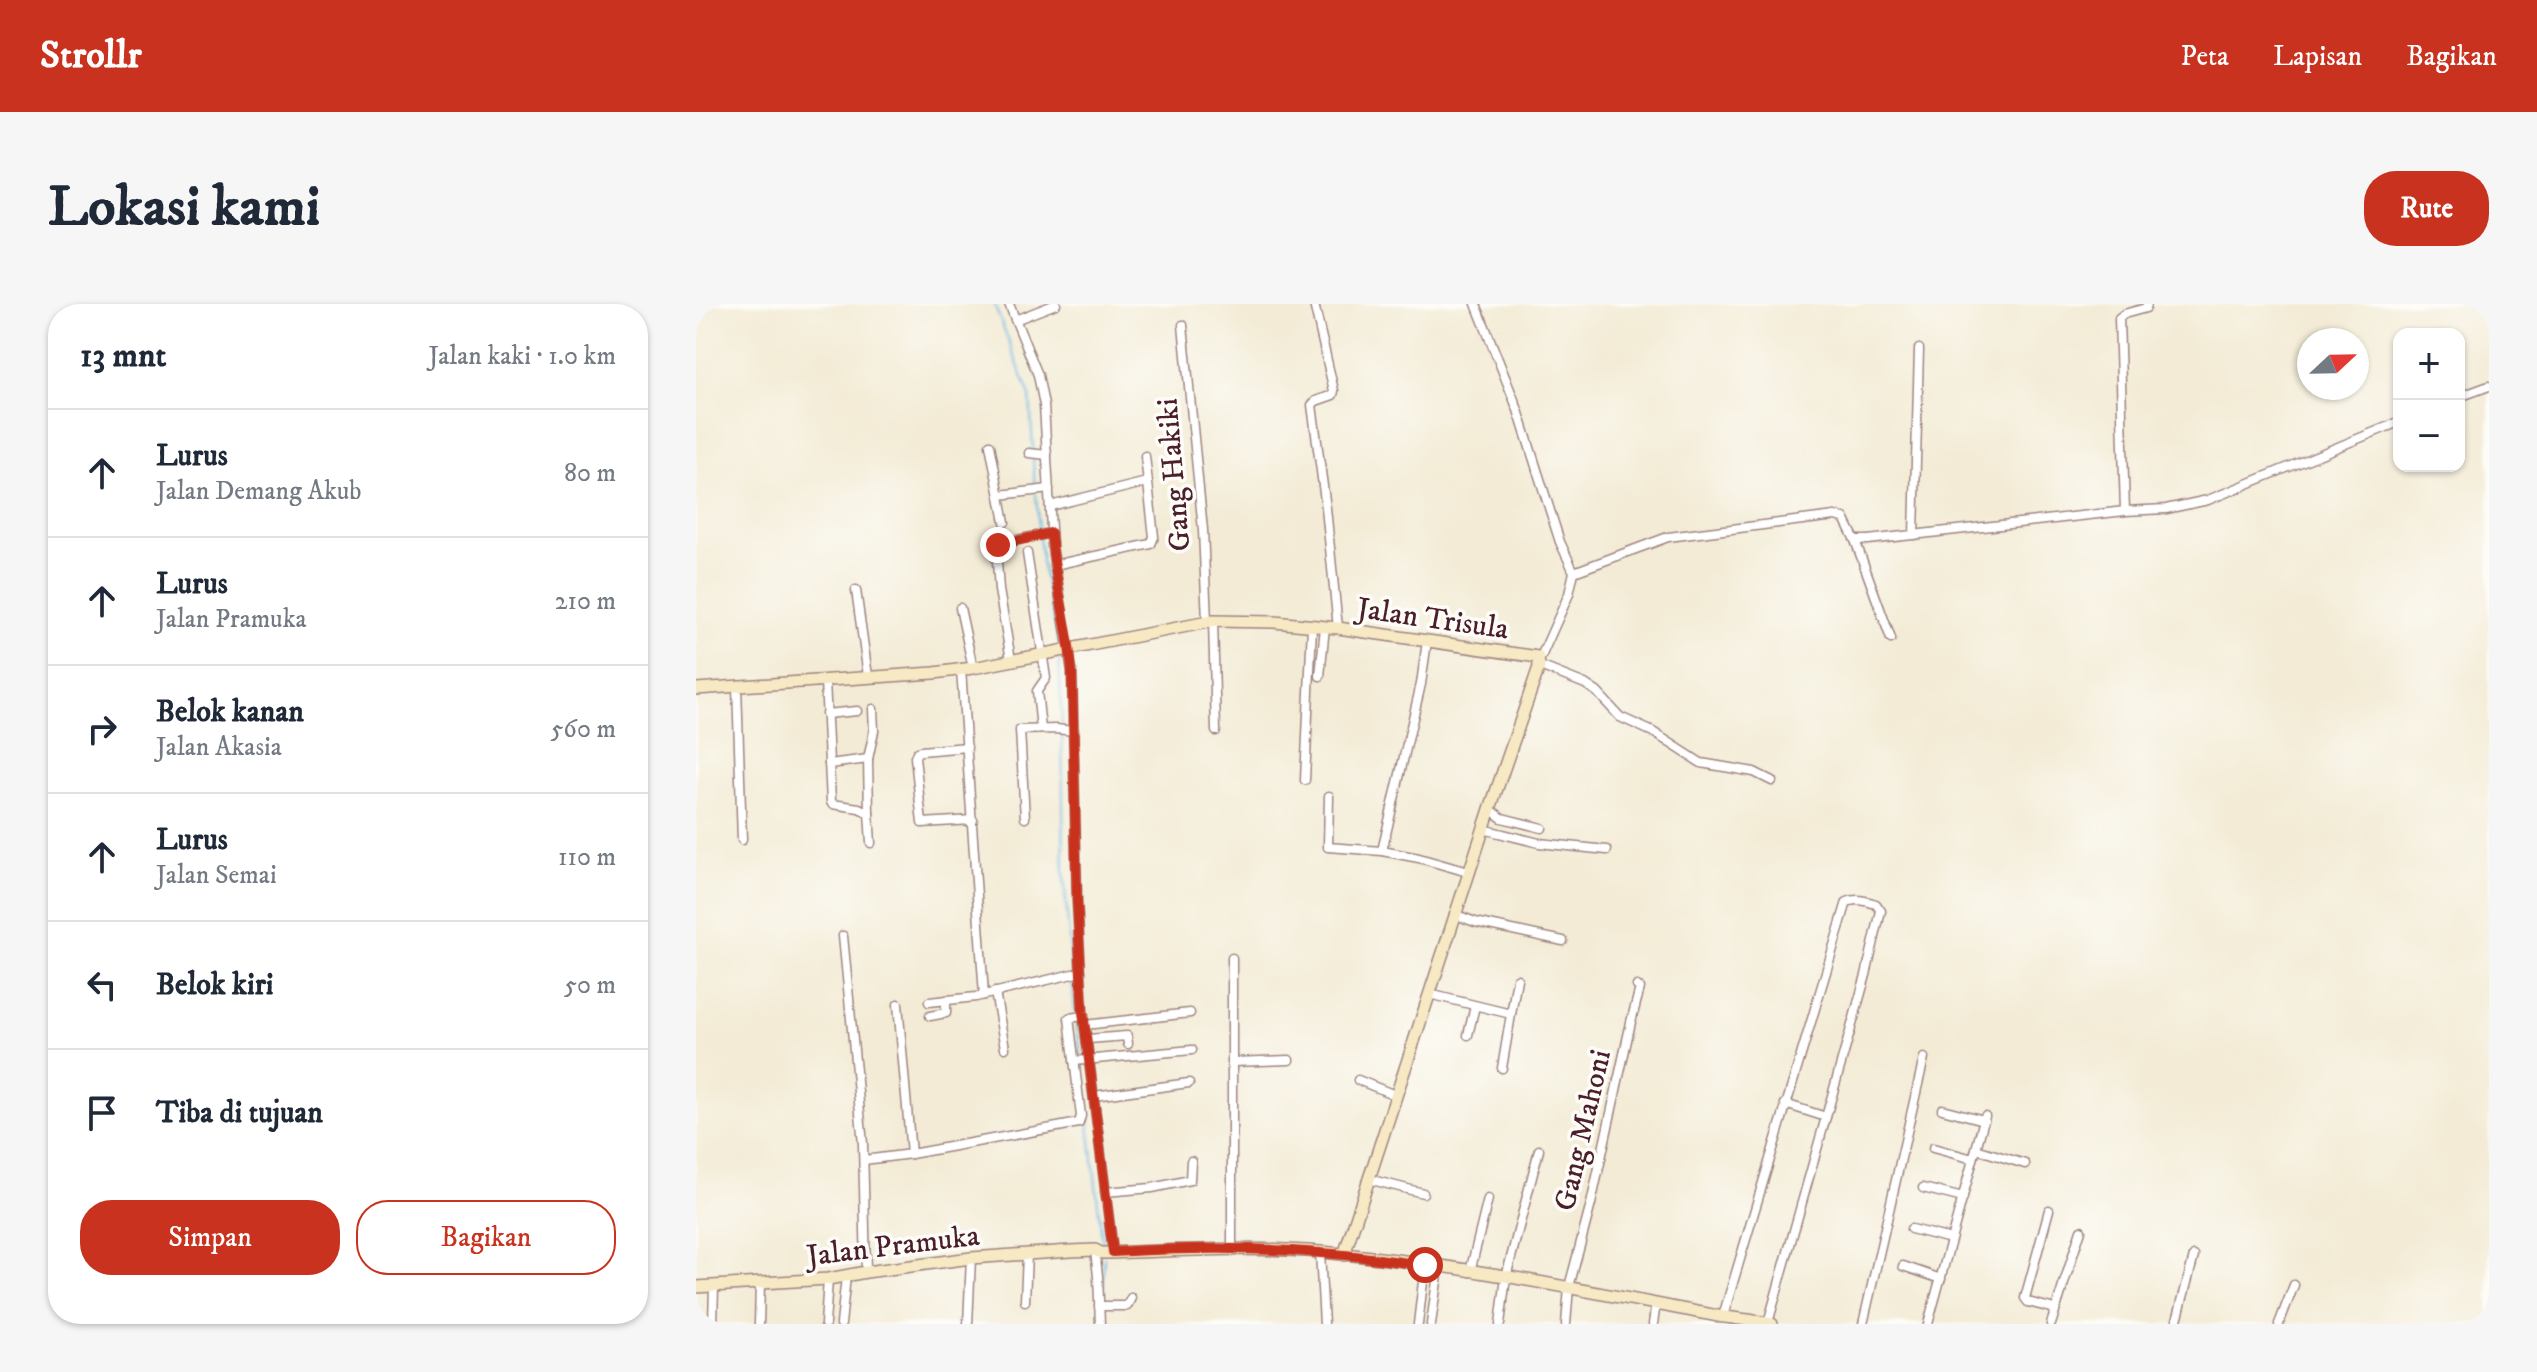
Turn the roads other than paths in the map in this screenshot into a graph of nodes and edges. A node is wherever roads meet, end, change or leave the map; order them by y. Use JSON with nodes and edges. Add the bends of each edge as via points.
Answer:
{"nodes":[{"id":1,"x":1009,"y":304,"type":"edge"},
{"id":2,"x":1056,"y":304,"type":"edge"},
{"id":3,"x":1314,"y":304,"type":"edge"},
{"id":4,"x":1476,"y":304,"type":"edge"},
{"id":5,"x":2147,"y":304,"type":"edge"},
{"id":6,"x":1015,"y":320,"type":"junction"},
{"id":7,"x":1183,"y":325,"type":"dead end"},
{"id":8,"x":1919,"y":349,"type":"dead end"},
{"id":9,"x":2489,"y":386,"type":"edge"},
{"id":10,"x":2465,"y":395,"type":"edge"},
{"id":11,"x":2393,"y":424,"type":"edge"},
{"id":12,"x":990,"y":445,"type":"dead end"},
{"id":13,"x":1145,"y":456,"type":"dead end"},
{"id":14,"x":1147,"y":482,"type":"junction"},
{"id":15,"x":1045,"y":490,"type":"junction"},
{"id":16,"x":1000,"y":495,"type":"junction"},
{"id":17,"x":1050,"y":506,"type":"junction"},
{"id":18,"x":2125,"y":511,"type":"junction"},
{"id":19,"x":1005,"y":522,"type":"dead end"},
{"id":20,"x":1049,"y":533,"type":"junction"},
{"id":21,"x":1914,"y":535,"type":"junction"},
{"id":22,"x":1861,"y":540,"type":"junction"},
{"id":23,"x":1027,"y":553,"type":"dead end"},
{"id":24,"x":1054,"y":565,"type":"junction"},
{"id":25,"x":1574,"y":572,"type":"junction"},
{"id":26,"x":856,"y":590,"type":"dead end"},
{"id":27,"x":960,"y":608,"type":"dead end"},
{"id":28,"x":1210,"y":621,"type":"junction"},
{"id":29,"x":1312,"y":626,"type":"junction"},
{"id":30,"x":1331,"y":628,"type":"junction"},
{"id":31,"x":1891,"y":639,"type":"dead end"},
{"id":32,"x":1427,"y":641,"type":"junction"},
{"id":33,"x":1065,"y":649,"type":"junction"},
{"id":34,"x":1043,"y":654,"type":"junction"},
{"id":35,"x":1011,"y":660,"type":"junction"},
{"id":36,"x":1540,"y":662,"type":"junction"},
{"id":37,"x":967,"y":669,"type":"junction"},
{"id":38,"x":868,"y":676,"type":"junction"},
{"id":39,"x":1320,"y":676,"type":"dead end"},
{"id":40,"x":825,"y":681,"type":"junction"},
{"id":41,"x":737,"y":686,"type":"junction"},
{"id":42,"x":696,"y":689,"type":"edge"},
{"id":43,"x":873,"y":709,"type":"dead end"},
{"id":44,"x":857,"y":711,"type":"dead end"},
{"id":45,"x":826,"y":714,"type":"junction"},
{"id":46,"x":1041,"y":729,"type":"junction"},
{"id":47,"x":1073,"y":731,"type":"junction"},
{"id":48,"x":1216,"y":731,"type":"dead end"},
{"id":49,"x":967,"y":747,"type":"junction"},
{"id":50,"x":868,"y":759,"type":"junction"},
{"id":51,"x":829,"y":764,"type":"junction"},
{"id":52,"x":1305,"y":780,"type":"dead end"},
{"id":53,"x":1772,"y":781,"type":"dead end"},
{"id":54,"x":1329,"y":796,"type":"dead end"},
{"id":55,"x":1490,"y":809,"type":"junction"},
{"id":56,"x":869,"y":813,"type":"junction"},
{"id":57,"x":1025,"y":818,"type":"dead end"},
{"id":58,"x":973,"y":820,"type":"junction"},
{"id":59,"x":1542,"y":828,"type":"dead end"},
{"id":60,"x":1483,"y":829,"type":"junction"},
{"id":61,"x":742,"y":840,"type":"dead end"},
{"id":62,"x":871,"y":843,"type":"dead end"},
{"id":63,"x":1607,"y":850,"type":"dead end"},
{"id":64,"x":1382,"y":851,"type":"junction"},
{"id":65,"x":1468,"y":872,"type":"junction"},
{"id":66,"x":1454,"y":914,"type":"junction"},
{"id":67,"x":843,"y":936,"type":"dead end"},
{"id":68,"x":1563,"y":941,"type":"dead end"},
{"id":69,"x":1232,"y":958,"type":"dead end"},
{"id":70,"x":1077,"y":973,"type":"junction"},
{"id":71,"x":1517,"y":979,"type":"dead end"},
{"id":72,"x":1637,"y":986,"type":"dead end"},
{"id":73,"x":995,"y":992,"type":"junction"},
{"id":74,"x":1429,"y":994,"type":"junction"},
{"id":75,"x":984,"y":995,"type":"junction"},
{"id":76,"x":946,"y":1000,"type":"junction"},
{"id":77,"x":929,"y":1002,"type":"dead end"},
{"id":78,"x":898,"y":1004,"type":"dead end"},
{"id":79,"x":1475,"y":1006,"type":"junction"},
{"id":80,"x":1190,"y":1013,"type":"dead end"},
{"id":81,"x":1511,"y":1014,"type":"junction"},
{"id":82,"x":930,"y":1016,"type":"dead end"},
{"id":83,"x":1080,"y":1018,"type":"junction"},
{"id":84,"x":1468,"y":1035,"type":"dead end"},
{"id":85,"x":1088,"y":1039,"type":"junction"},
{"id":86,"x":1128,"y":1044,"type":"dead end"},
{"id":87,"x":1005,"y":1048,"type":"dead end"},
{"id":88,"x":1192,"y":1050,"type":"dead end"},
{"id":89,"x":1924,"y":1058,"type":"dead end"},
{"id":90,"x":1089,"y":1060,"type":"junction"},
{"id":91,"x":1289,"y":1060,"type":"dead end"},
{"id":92,"x":1074,"y":1061,"type":"junction"},
{"id":93,"x":1233,"y":1062,"type":"junction"},
{"id":94,"x":1502,"y":1068,"type":"dead end"},
{"id":95,"x":1358,"y":1080,"type":"dead end"},
{"id":96,"x":1189,"y":1083,"type":"dead end"},
{"id":97,"x":1395,"y":1095,"type":"junction"},
{"id":98,"x":1094,"y":1096,"type":"junction"},
{"id":99,"x":1785,"y":1104,"type":"junction"},
{"id":100,"x":1942,"y":1109,"type":"dead end"},
{"id":101,"x":1826,"y":1117,"type":"junction"},
{"id":102,"x":1933,"y":1148,"type":"dead end"},
{"id":103,"x":1976,"y":1149,"type":"junction"},
{"id":104,"x":1539,"y":1150,"type":"dead end"},
{"id":105,"x":911,"y":1154,"type":"junction"},
{"id":106,"x":1973,"y":1159,"type":"junction"},
{"id":107,"x":864,"y":1160,"type":"junction"},
{"id":108,"x":1191,"y":1161,"type":"dead end"},
{"id":109,"x":2025,"y":1164,"type":"dead end"},
{"id":110,"x":1368,"y":1179,"type":"junction"},
{"id":111,"x":1923,"y":1188,"type":"dead end"},
{"id":112,"x":1105,"y":1192,"type":"junction"},
{"id":113,"x":1423,"y":1193,"type":"dead end"},
{"id":114,"x":1963,"y":1198,"type":"junction"},
{"id":115,"x":1488,"y":1199,"type":"dead end"},
{"id":116,"x":2049,"y":1210,"type":"dead end"},
{"id":117,"x":1911,"y":1229,"type":"dead end"},
{"id":118,"x":2081,"y":1230,"type":"dead end"},
{"id":119,"x":1951,"y":1239,"type":"junction"},
{"id":120,"x":1232,"y":1249,"type":"junction"},
{"id":121,"x":1105,"y":1252,"type":"junction"},
{"id":122,"x":1320,"y":1252,"type":"junction"},
{"id":123,"x":1027,"y":1254,"type":"junction"},
{"id":124,"x":1344,"y":1255,"type":"junction"},
{"id":125,"x":2194,"y":1256,"type":"dead end"},
{"id":126,"x":971,"y":1258,"type":"junction"},
{"id":127,"x":1425,"y":1265,"type":"junction"},
{"id":128,"x":1903,"y":1266,"type":"dead end"},
{"id":129,"x":1439,"y":1267,"type":"junction"},
{"id":130,"x":866,"y":1272,"type":"junction"},
{"id":131,"x":1470,"y":1272,"type":"junction"},
{"id":132,"x":846,"y":1276,"type":"junction"},
{"id":133,"x":1506,"y":1277,"type":"junction"},
{"id":134,"x":828,"y":1279,"type":"junction"},
{"id":135,"x":1941,"y":1279,"type":"junction"},
{"id":136,"x":760,"y":1283,"type":"junction"},
{"id":137,"x":2294,"y":1285,"type":"dead end"},
{"id":138,"x":714,"y":1286,"type":"junction"},
{"id":139,"x":696,"y":1287,"type":"edge"},
{"id":140,"x":1569,"y":1287,"type":"junction"},
{"id":141,"x":1131,"y":1298,"type":"dead end"},
{"id":142,"x":1025,"y":1301,"type":"dead end"},
{"id":143,"x":1664,"y":1305,"type":"junction"},
{"id":144,"x":1104,"y":1306,"type":"junction"},
{"id":145,"x":2055,"y":1309,"type":"junction"},
{"id":146,"x":1723,"y":1316,"type":"junction"},
{"id":147,"x":713,"y":1324,"type":"edge"},
{"id":148,"x":759,"y":1324,"type":"edge"},
{"id":149,"x":825,"y":1324,"type":"edge"},
{"id":150,"x":841,"y":1324,"type":"edge"},
{"id":151,"x":968,"y":1324,"type":"edge"},
{"id":152,"x":1100,"y":1324,"type":"edge"},
{"id":153,"x":1324,"y":1324,"type":"edge"},
{"id":154,"x":1418,"y":1324,"type":"edge"},
{"id":155,"x":1431,"y":1324,"type":"edge"},
{"id":156,"x":1500,"y":1324,"type":"edge"},
{"id":157,"x":1566,"y":1324,"type":"edge"},
{"id":158,"x":1653,"y":1324,"type":"edge"},
{"id":159,"x":1770,"y":1324,"type":"edge"},
{"id":160,"x":1863,"y":1324,"type":"edge"},
{"id":161,"x":1928,"y":1324,"type":"edge"},
{"id":162,"x":2051,"y":1324,"type":"edge"},
{"id":163,"x":2176,"y":1324,"type":"edge"},
{"id":164,"x":2279,"y":1324,"type":"edge"}],
"edges":[{"from":1,"to":6,"type":"street"},
{"from":2,"to":6,"type":"street"},
{"from":3,"to":30,"type":"street","via":[[1334,391],[1312,405],[1326,508]]},
{"from":4,"to":25,"type":"street"},
{"from":5,"to":18,"type":"street","via":[[2119,318]]},
{"from":6,"to":15,"type":"street","via":[[1041,387],[1038,454]]},
{"from":7,"to":28,"type":"street","name":"Gang Hakiki"},
{"from":8,"to":21,"type":"street"},
{"from":9,"to":10,"type":"street"},
{"from":11,"to":18,"type":"street","via":[[2208,500]]},
{"from":12,"to":16,"type":"street"},
{"from":13,"to":14,"type":"street"},
{"from":14,"to":17,"type":"street"},
{"from":14,"to":24,"type":"street","via":[[1151,544]]},
{"from":15,"to":16,"type":"street"},
{"from":15,"to":17,"type":"street"},
{"from":16,"to":19,"type":"street"},
{"from":17,"to":20,"type":"street"},
{"from":18,"to":21,"type":"street"},
{"from":20,"to":24,"type":"street"},
{"from":20,"to":35,"type":"street","via":[[996,547]]},
{"from":21,"to":22,"type":"street"},
{"from":22,"to":25,"type":"street","via":[[1844,518],[1835,516],[1668,537]]},
{"from":22,"to":31,"type":"street"},
{"from":23,"to":34,"type":"street"},
{"from":24,"to":33,"type":"street"},
{"from":25,"to":36,"type":"street"},
{"from":26,"to":38,"type":"street"},
{"from":27,"to":37,"type":"street"},
{"from":28,"to":29,"type":"street","name":"Jalan Trisula"},
{"from":28,"to":33,"type":"street","name":"Jalan Trisula"},
{"from":28,"to":48,"type":"street","name":"Gang Hakiki"},
{"from":29,"to":30,"type":"street","name":"Jalan Trisula"},
{"from":29,"to":52,"type":"street"},
{"from":30,"to":32,"type":"street","name":"Jalan Trisula"},
{"from":30,"to":39,"type":"street"},
{"from":32,"to":36,"type":"street","name":"Jalan Trisula","via":[[1536,656]]},
{"from":32,"to":64,"type":"street"},
{"from":33,"to":34,"type":"street","name":"Jalan Trisula"},
{"from":33,"to":47,"type":"street"},
{"from":34,"to":35,"type":"street","name":"Jalan Trisula"},
{"from":34,"to":46,"type":"street","via":[[1046,678],[1037,691]]},
{"from":35,"to":37,"type":"street","name":"Jalan Trisula"},
{"from":36,"to":53,"type":"street","via":[[1585,684],[1620,717],[1701,763],[1754,772]]},
{"from":36,"to":55,"type":"street","name":"Jalan Trisula"},
{"from":37,"to":38,"type":"street","name":"Jalan Trisula"},
{"from":37,"to":49,"type":"street"},
{"from":38,"to":40,"type":"street","name":"Jalan Trisula"},
{"from":40,"to":41,"type":"street","name":"Jalan Trisula"},
{"from":40,"to":45,"type":"street"},
{"from":41,"to":42,"type":"street","name":"Jalan Trisula"},
{"from":41,"to":61,"type":"street"},
{"from":43,"to":50,"type":"street"},
{"from":44,"to":45,"type":"street"},
{"from":45,"to":51,"type":"street"},
{"from":46,"to":47,"type":"street"},
{"from":46,"to":57,"type":"street","via":[[1020,730]]},
{"from":47,"to":70,"type":"street"},
{"from":49,"to":58,"type":"street"},
{"from":49,"to":58,"type":"street","via":[[921,751],[915,757],[923,824]]},
{"from":50,"to":51,"type":"street"},
{"from":50,"to":56,"type":"street"},
{"from":51,"to":56,"type":"street","via":[[832,804]]},
{"from":54,"to":64,"type":"street","via":[[1328,847]]},
{"from":55,"to":59,"type":"street","via":[[1502,818]]},
{"from":55,"to":60,"type":"street","name":"Jalan Trisula"},
{"from":56,"to":62,"type":"street"},
{"from":58,"to":75,"type":"street"},
{"from":60,"to":63,"type":"street","via":[[1539,843]]},
{"from":60,"to":65,"type":"street","name":"Jalan Trisula"},
{"from":64,"to":65,"type":"street"},
{"from":65,"to":66,"type":"street","name":"Jalan Trisula"},
{"from":66,"to":68,"type":"street"},
{"from":66,"to":74,"type":"street","name":"Jalan Trisula"},
{"from":67,"to":107,"type":"street"},
{"from":69,"to":93,"type":"street"},
{"from":70,"to":73,"type":"street"},
{"from":70,"to":83,"type":"street"},
{"from":71,"to":81,"type":"street"},
{"from":72,"to":140,"type":"street","name":"Gang Mahoni","via":[[1641,993]]},
{"from":73,"to":75,"type":"street"},
{"from":73,"to":87,"type":"street"},
{"from":74,"to":79,"type":"street"},
{"from":74,"to":97,"type":"street","name":"Jalan Trisula"},
{"from":75,"to":76,"type":"street"},
{"from":76,"to":77,"type":"street"},
{"from":76,"to":82,"type":"street","via":[[945,1014]]},
{"from":78,"to":105,"type":"street"},
{"from":79,"to":81,"type":"street"},
{"from":79,"to":84,"type":"street"},
{"from":80,"to":83,"type":"street"},
{"from":81,"to":94,"type":"street"},
{"from":83,"to":85,"type":"street"},
{"from":83,"to":92,"type":"street","via":[[1069,1027]]},
{"from":85,"to":86,"type":"street","via":[[1127,1036]]},
{"from":85,"to":90,"type":"street"},
{"from":88,"to":90,"type":"street"},
{"from":89,"to":160,"type":"street"},
{"from":90,"to":92,"type":"street"},
{"from":90,"to":98,"type":"street"},
{"from":91,"to":93,"type":"street"},
{"from":92,"to":105,"type":"street","via":[[1079,1123]]},
{"from":93,"to":120,"type":"street"},
{"from":95,"to":97,"type":"street"},
{"from":96,"to":98,"type":"street"},
{"from":97,"to":110,"type":"street","name":"Jalan Trisula"},
{"from":98,"to":112,"type":"street"},
{"from":99,"to":101,"type":"street"},
{"from":99,"to":101,"type":"street","via":[[1847,902],[1876,904],[1881,911]]},
{"from":99,"to":146,"type":"street"},
{"from":100,"to":103,"type":"street","via":[[1984,1118]]},
{"from":101,"to":159,"type":"street"},
{"from":102,"to":106,"type":"street"},
{"from":103,"to":106,"type":"street"},
{"from":103,"to":109,"type":"street"},
{"from":104,"to":133,"type":"street"},
{"from":105,"to":107,"type":"street"},
{"from":106,"to":114,"type":"street"},
{"from":107,"to":130,"type":"street"},
{"from":108,"to":112,"type":"street","via":[[1190,1180]]},
{"from":110,"to":113,"type":"street"},
{"from":110,"to":124,"type":"street","name":"Jalan Trisula"},
{"from":111,"to":114,"type":"street"},
{"from":112,"to":121,"type":"street"},
{"from":114,"to":119,"type":"street"},
{"from":115,"to":131,"type":"street"},
{"from":116,"to":145,"type":"street","via":[[2025,1298]]},
{"from":117,"to":119,"type":"street"},
{"from":118,"to":145,"type":"street"},
{"from":119,"to":135,"type":"street"},
{"from":120,"to":121,"type":"street","name":"Jalan Pramuka"},
{"from":120,"to":122,"type":"street","name":"Jalan Pramuka"},
{"from":121,"to":123,"type":"street","name":"Jalan Pramuka"},
{"from":121,"to":144,"type":"street"},
{"from":122,"to":124,"type":"street","name":"Jalan Pramuka"},
{"from":122,"to":153,"type":"street"},
{"from":123,"to":126,"type":"street","name":"Jalan Pramuka"},
{"from":123,"to":142,"type":"street"},
{"from":124,"to":127,"type":"street","name":"Jalan Pramuka"},
{"from":125,"to":163,"type":"street"},
{"from":126,"to":130,"type":"street","name":"Jalan Pramuka"},
{"from":126,"to":151,"type":"street"},
{"from":127,"to":129,"type":"street","name":"Jalan Pramuka"},
{"from":127,"to":154,"type":"street"},
{"from":128,"to":135,"type":"street"},
{"from":129,"to":131,"type":"street","name":"Jalan Pramuka"},
{"from":129,"to":155,"type":"street"},
{"from":130,"to":132,"type":"street","name":"Jalan Pramuka"},
{"from":131,"to":133,"type":"street","name":"Jalan Pramuka"},
{"from":132,"to":134,"type":"street","name":"Jalan Pramuka"},
{"from":132,"to":150,"type":"street"},
{"from":133,"to":140,"type":"street","name":"Jalan Pramuka"},
{"from":133,"to":156,"type":"street"},
{"from":134,"to":136,"type":"street","name":"Jalan Pramuka"},
{"from":134,"to":149,"type":"street"},
{"from":135,"to":161,"type":"street"},
{"from":136,"to":138,"type":"street","name":"Jalan Pramuka"},
{"from":136,"to":148,"type":"street"},
{"from":137,"to":164,"type":"street"},
{"from":138,"to":139,"type":"street","name":"Jalan Pramuka"},
{"from":138,"to":147,"type":"street"},
{"from":140,"to":143,"type":"street","name":"Jalan Pramuka"},
{"from":140,"to":157,"type":"street","name":"Gang Mahoni"},
{"from":141,"to":144,"type":"street","via":[[1127,1306]]},
{"from":143,"to":146,"type":"street","name":"Jalan Pramuka"},
{"from":143,"to":158,"type":"street"},
{"from":144,"to":152,"type":"street"},
{"from":145,"to":162,"type":"street"},
{"from":146,"to":159,"type":"street","name":"Jalan Pramuka"}]}
